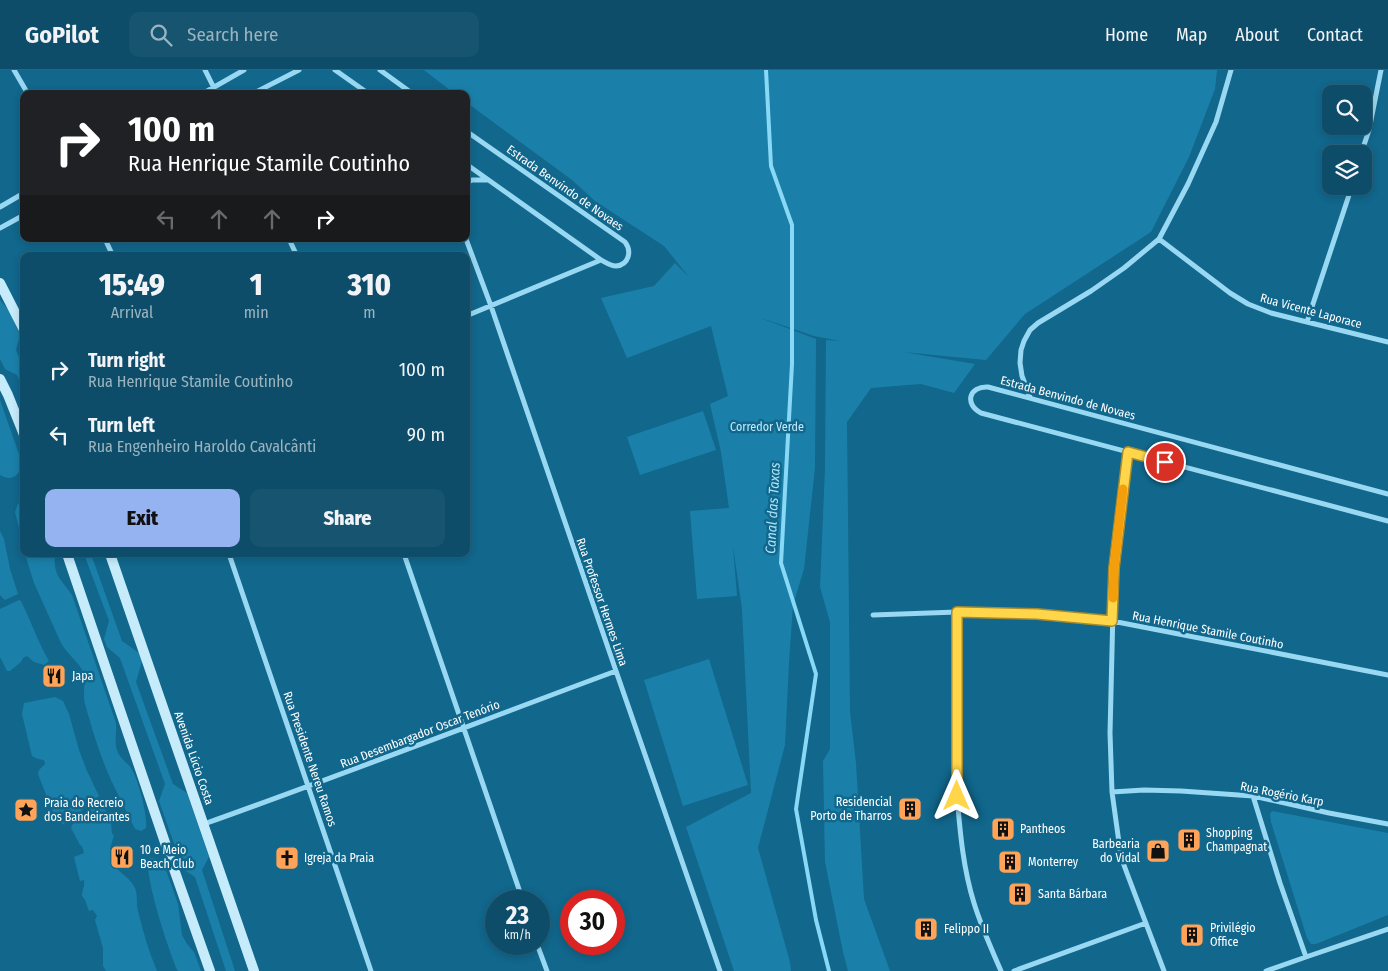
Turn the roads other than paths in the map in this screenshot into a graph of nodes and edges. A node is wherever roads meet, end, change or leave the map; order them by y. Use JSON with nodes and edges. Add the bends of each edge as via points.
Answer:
{"nodes":[{"id":1,"x":14,"y":70,"type":"edge"},
{"id":2,"x":205,"y":70,"type":"edge"},
{"id":3,"x":244,"y":70,"type":"edge"},
{"id":4,"x":299,"y":70,"type":"edge"},
{"id":5,"x":335,"y":70,"type":"edge"},
{"id":6,"x":380,"y":70,"type":"edge"},
{"id":7,"x":1231,"y":70,"type":"edge"},
{"id":8,"x":1382,"y":70,"type":"edge"},
{"id":9,"x":214,"y":87,"type":"junction"},
{"id":10,"x":26,"y":90,"type":"edge"},
{"id":11,"x":209,"y":90,"type":"edge"},
{"id":12,"x":215,"y":90,"type":"edge"},
{"id":13,"x":260,"y":90,"type":"edge"},
{"id":14,"x":362,"y":90,"type":"edge"},
{"id":15,"x":408,"y":90,"type":"edge"},
{"id":16,"x":470,"y":134,"type":"edge"},
{"id":17,"x":1365,"y":145,"type":"edge"},
{"id":18,"x":470,"y":167,"type":"edge"},
{"id":19,"x":489,"y":180,"type":"junction"},
{"id":20,"x":470,"y":181,"type":"edge"},
{"id":21,"x":20,"y":195,"type":"edge"},
{"id":22,"x":1349,"y":195,"type":"edge"},
{"id":23,"x":0,"y":207,"type":"edge"},
{"id":24,"x":20,"y":217,"type":"edge"},
{"id":25,"x":0,"y":228,"type":"edge"},
{"id":26,"x":1159,"y":239,"type":"junction"},
{"id":27,"x":467,"y":242,"type":"edge"},
{"id":28,"x":601,"y":260,"type":"junction"},
{"id":29,"x":0,"y":283,"type":"edge"},
{"id":30,"x":491,"y":306,"type":"junction"},
{"id":31,"x":470,"y":314,"type":"edge"},
{"id":32,"x":20,"y":322,"type":"edge"},
{"id":33,"x":1307,"y":322,"type":"junction"},
{"id":34,"x":1388,"y":342,"type":"edge"},
{"id":35,"x":0,"y":379,"type":"edge"},
{"id":36,"x":1030,"y":397,"type":"junction"},
{"id":37,"x":20,"y":425,"type":"edge"},
{"id":38,"x":1128,"y":452,"type":"junction"},
{"id":39,"x":1388,"y":494,"type":"edge"},
{"id":40,"x":1388,"y":521,"type":"edge"},
{"id":41,"x":68,"y":557,"type":"edge"},
{"id":42,"x":111,"y":557,"type":"edge"},
{"id":43,"x":230,"y":557,"type":"edge"},
{"id":44,"x":405,"y":557,"type":"edge"},
{"id":45,"x":957,"y":612,"type":"junction"},
{"id":46,"x":873,"y":615,"type":"dead end"},
{"id":47,"x":1112,"y":621,"type":"junction"},
{"id":48,"x":616,"y":672,"type":"junction"},
{"id":49,"x":1388,"y":675,"type":"edge"},
{"id":50,"x":462,"y":728,"type":"junction"},
{"id":51,"x":309,"y":787,"type":"junction"},
{"id":52,"x":1112,"y":792,"type":"junction"},
{"id":53,"x":1253,"y":796,"type":"junction"},
{"id":54,"x":204,"y":824,"type":"junction"},
{"id":55,"x":1388,"y":824,"type":"edge"},
{"id":56,"x":518,"y":890,"type":"edge"},
{"id":57,"x":1146,"y":923,"type":"junction"},
{"id":58,"x":1388,"y":929,"type":"edge"},
{"id":59,"x":541,"y":955,"type":"edge"},
{"id":60,"x":1306,"y":957,"type":"junction"},
{"id":61,"x":210,"y":971,"type":"edge"},
{"id":62,"x":254,"y":971,"type":"edge"},
{"id":63,"x":371,"y":971,"type":"edge"},
{"id":64,"x":547,"y":971,"type":"edge"},
{"id":65,"x":720,"y":971,"type":"edge"},
{"id":66,"x":1000,"y":971,"type":"edge"},
{"id":67,"x":1014,"y":971,"type":"edge"},
{"id":68,"x":1164,"y":971,"type":"edge"},
{"id":69,"x":1266,"y":971,"type":"edge"}],
"edges":[{"from":1,"to":10,"type":"street"},
{"from":2,"to":9,"type":"street"},
{"from":3,"to":9,"type":"street"},
{"from":4,"to":13,"type":"street"},
{"from":5,"to":14,"type":"street"},
{"from":6,"to":15,"type":"street"},
{"from":7,"to":26,"type":"street","via":[[1216,122]]},
{"from":8,"to":17,"type":"street"},
{"from":9,"to":11,"type":"street"},
{"from":9,"to":12,"type":"street"},
{"from":16,"to":28,"type":"street","name":"Estrada Benvindo de Novaes","via":[[628,246],[629,257],[621,264],[611,265]]},
{"from":18,"to":19,"type":"street"},
{"from":19,"to":20,"type":"street"},
{"from":19,"to":28,"type":"street"},
{"from":21,"to":23,"type":"street"},
{"from":22,"to":33,"type":"street"},
{"from":24,"to":25,"type":"street"},
{"from":26,"to":33,"type":"street","name":"Rua Vicente Laporace","via":[[1248,304]]},
{"from":26,"to":36,"type":"street","via":[[1124,268],[1030,330],[1021,350],[1020,363]]},
{"from":27,"to":30,"type":"street","name":"Rua Professor Hermes Lima"},
{"from":28,"to":30,"type":"street"},
{"from":29,"to":32,"type":"main road"},
{"from":30,"to":31,"type":"street"},
{"from":30,"to":48,"type":"street","name":"Rua Professor Hermes Lima"},
{"from":33,"to":34,"type":"street","name":"Rua Vicente Laporace"},
{"from":35,"to":37,"type":"main road"},
{"from":36,"to":38,"type":"street","name":"Estrada Benvindo de Novaes","via":[[982,387],[976,389],[971,398],[981,413]]},
{"from":36,"to":39,"type":"street","name":"Estrada Benvindo de Novaes"},
{"from":38,"to":40,"type":"street","name":"Estrada Benvindo de Novaes"},
{"from":38,"to":47,"type":"street","via":[[1115,559]]},
{"from":41,"to":61,"type":"main road"},
{"from":42,"to":54,"type":"main road","name":"Avenida Lúcio Costa"},
{"from":43,"to":51,"type":"street","name":"Rua Presidente Nereu Ramos"},
{"from":44,"to":50,"type":"street"},
{"from":45,"to":46,"type":"street","name":"Rua Henrique Stamile Coutinho"},
{"from":45,"to":47,"type":"street","name":"Rua Henrique Stamile Coutinho","via":[[1037,614]]},
{"from":45,"to":66,"type":"street","via":[[959,826],[974,903]]},
{"from":47,"to":49,"type":"street","name":"Rua Henrique Stamile Coutinho"},
{"from":47,"to":52,"type":"street"},
{"from":48,"to":50,"type":"street","name":"Rua Desembargador Oscar Tenório"},
{"from":48,"to":65,"type":"street","name":"Rua Professor Hermes Lima"},
{"from":50,"to":51,"type":"street","name":"Rua Desembargador Oscar Tenório"},
{"from":50,"to":56,"type":"street"},
{"from":51,"to":54,"type":"street","name":"Rua Desembargador Oscar Tenório"},
{"from":51,"to":63,"type":"street","name":"Rua Presidente Nereu Ramos"},
{"from":52,"to":53,"type":"street","name":"Rua Rogério Karp","via":[[1181,791]]},
{"from":52,"to":57,"type":"street","via":[[1121,857]]},
{"from":53,"to":55,"type":"street","name":"Rua Rogério Karp"},
{"from":53,"to":60,"type":"street"},
{"from":54,"to":62,"type":"main road","name":"Avenida Lúcio Costa"},
{"from":57,"to":67,"type":"street"},
{"from":57,"to":68,"type":"street"},
{"from":58,"to":60,"type":"street"},
{"from":59,"to":64,"type":"street"},
{"from":60,"to":69,"type":"street"}]}
